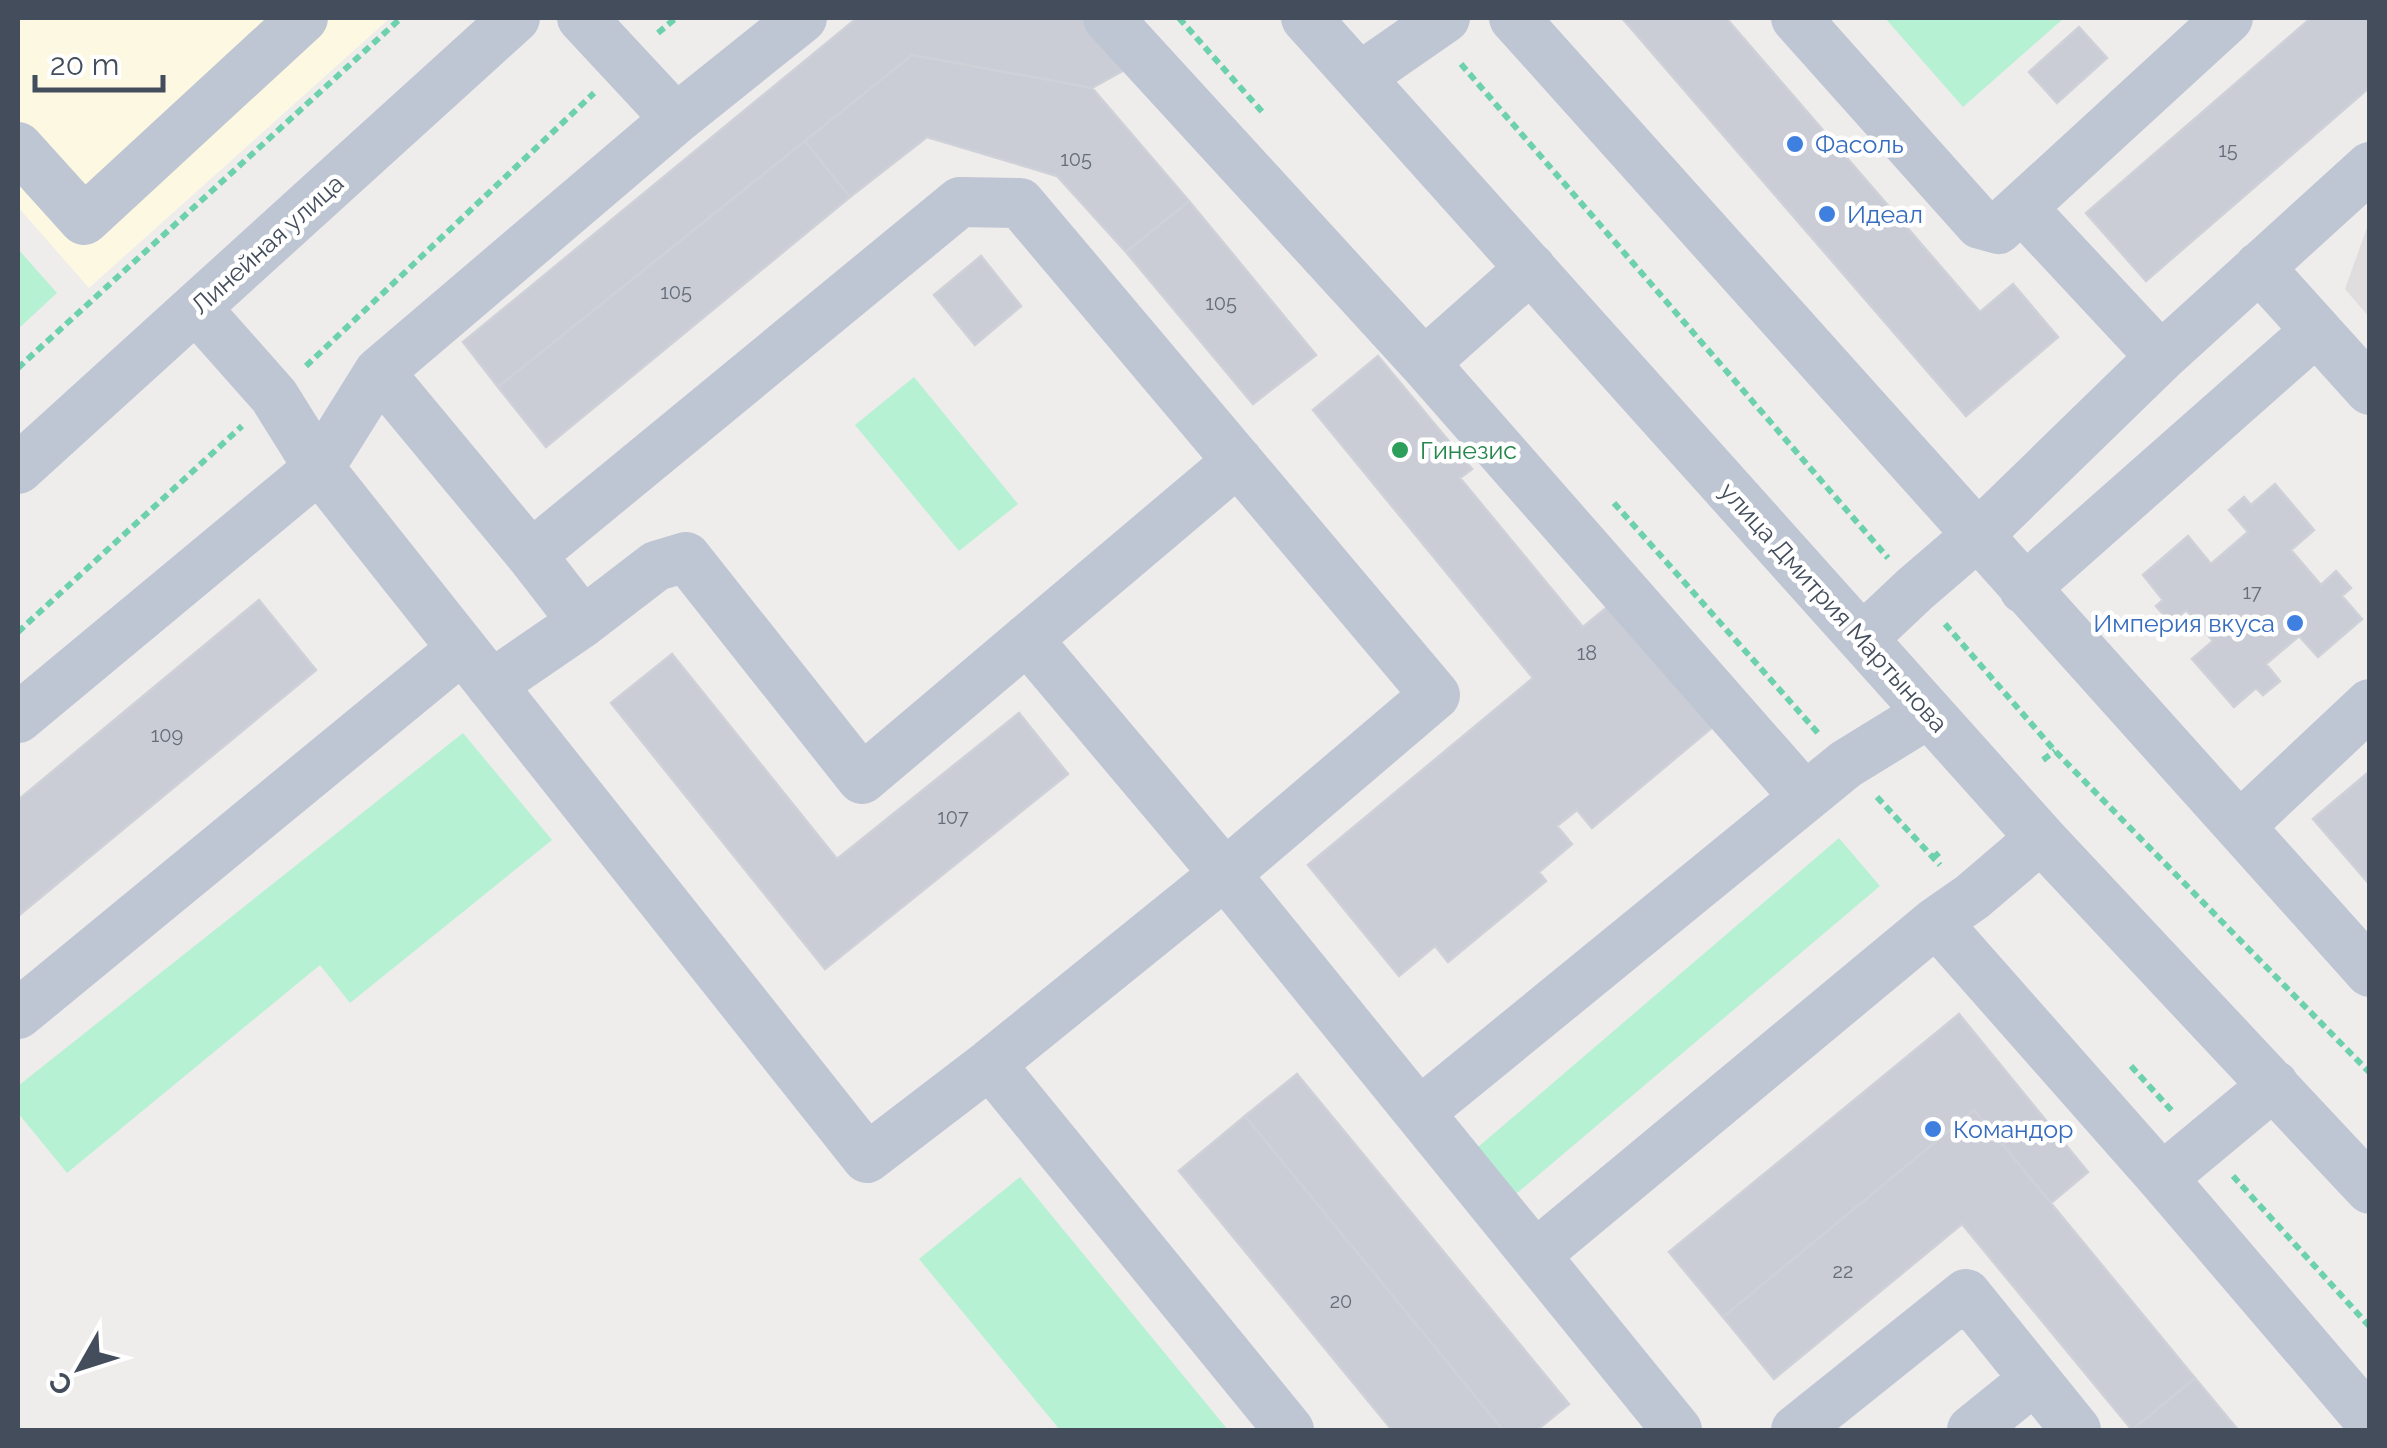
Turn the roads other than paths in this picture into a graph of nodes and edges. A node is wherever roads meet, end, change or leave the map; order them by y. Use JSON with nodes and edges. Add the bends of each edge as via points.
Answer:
{"nodes":[{"id":1,"x":302,"y":18,"type":"edge"},
{"id":2,"x":515,"y":18,"type":"edge"},
{"id":3,"x":582,"y":18,"type":"edge"},
{"id":4,"x":802,"y":18,"type":"edge"},
{"id":5,"x":1108,"y":18,"type":"edge"},
{"id":6,"x":1306,"y":18,"type":"edge"},
{"id":7,"x":1445,"y":18,"type":"edge"},
{"id":8,"x":1514,"y":18,"type":"edge"},
{"id":9,"x":1796,"y":18,"type":"edge"},
{"id":10,"x":2228,"y":18,"type":"edge"},
{"id":11,"x":1360,"y":77,"type":"junction"},
{"id":12,"x":676,"y":119,"type":"junction"},
{"id":13,"x":18,"y":146,"type":"edge"},
{"id":14,"x":2370,"y":167,"type":"edge"},
{"id":15,"x":2022,"y":208,"type":"junction"},
{"id":16,"x":1531,"y":268,"type":"junction"},
{"id":17,"x":2260,"y":268,"type":"junction"},
{"id":18,"x":196,"y":308,"type":"junction"},
{"id":19,"x":2316,"y":330,"type":"junction"},
{"id":20,"x":2161,"y":357,"type":"junction"},
{"id":21,"x":1424,"y":363,"type":"junction"},
{"id":22,"x":379,"y":372,"type":"junction"},
{"id":23,"x":2370,"y":390,"type":"edge"},
{"id":24,"x":1238,"y":461,"type":"junction"},
{"id":25,"x":319,"y":468,"type":"junction"},
{"id":26,"x":18,"y":469,"type":"edge"},
{"id":27,"x":1979,"y":534,"type":"junction"},
{"id":28,"x":532,"y":554,"type":"junction"},
{"id":29,"x":2024,"y":589,"type":"junction"},
{"id":30,"x":583,"y":622,"type":"junction"},
{"id":31,"x":1862,"y":638,"type":"junction"},
{"id":32,"x":1027,"y":640,"type":"junction"},
{"id":33,"x":477,"y":667,"type":"junction"},
{"id":34,"x":2370,"y":704,"type":"edge"},
{"id":35,"x":1928,"y":713,"type":"junction"},
{"id":36,"x":18,"y":718,"type":"edge"},
{"id":37,"x":1805,"y":797,"type":"junction"},
{"id":38,"x":2240,"y":826,"type":"junction"},
{"id":39,"x":2041,"y":838,"type":"junction"},
{"id":40,"x":1225,"y":874,"type":"junction"},
{"id":41,"x":1954,"y":909,"type":"junction"},
{"id":42,"x":2370,"y":972,"type":"edge"},
{"id":43,"x":18,"y":1014,"type":"edge"},
{"id":44,"x":990,"y":1064,"type":"junction"},
{"id":45,"x":2274,"y":1085,"type":"junction"},
{"id":46,"x":1420,"y":1112,"type":"junction"},
{"id":47,"x":2162,"y":1178,"type":"junction"},
{"id":48,"x":2370,"y":1189,"type":"edge"},
{"id":49,"x":1535,"y":1256,"type":"junction"},
{"id":50,"x":2034,"y":1380,"type":"junction"},
{"id":51,"x":2370,"y":1422,"type":"edge"},
{"id":52,"x":1289,"y":1430,"type":"edge"},
{"id":53,"x":1677,"y":1430,"type":"edge"},
{"id":54,"x":1796,"y":1430,"type":"edge"},
{"id":55,"x":1972,"y":1430,"type":"edge"},
{"id":56,"x":2076,"y":1430,"type":"edge"},
{"id":57,"x":2360,"y":1430,"type":"edge"}],
"edges":[{"from":1,"to":13,"type":"street","via":[[84,220]]},
{"from":2,"to":18,"type":"street","name":"Линейная улица"},
{"from":3,"to":12,"type":"street"},
{"from":4,"to":12,"type":"street"},
{"from":5,"to":21,"type":"street"},
{"from":6,"to":11,"type":"street","name":"улица Дмитрия Мартынова"},
{"from":7,"to":11,"type":"street"},
{"from":8,"to":27,"type":"street"},
{"from":9,"to":15,"type":"street","via":[[1980,224],[1998,229]]},
{"from":10,"to":15,"type":"street"},
{"from":11,"to":16,"type":"street","name":"улица Дмитрия Мартынова"},
{"from":12,"to":22,"type":"street"},
{"from":14,"to":17,"type":"street"},
{"from":15,"to":20,"type":"street"},
{"from":16,"to":21,"type":"street"},
{"from":16,"to":31,"type":"street","name":"улица Дмитрия Мартынова"},
{"from":17,"to":19,"type":"street"},
{"from":17,"to":20,"type":"street"},
{"from":18,"to":25,"type":"street","via":[[274,396]]},
{"from":18,"to":26,"type":"street","name":"Линейная улица"},
{"from":19,"to":23,"type":"street"},
{"from":19,"to":29,"type":"street"},
{"from":20,"to":27,"type":"street"},
{"from":21,"to":37,"type":"street"},
{"from":22,"to":25,"type":"street"},
{"from":22,"to":28,"type":"street"},
{"from":24,"to":28,"type":"street","via":[[1020,203],[960,202]]},
{"from":24,"to":32,"type":"street"},
{"from":24,"to":40,"type":"street","via":[[1435,696]]},
{"from":25,"to":33,"type":"street"},
{"from":25,"to":36,"type":"street"},
{"from":27,"to":29,"type":"street"},
{"from":27,"to":31,"type":"street"},
{"from":28,"to":30,"type":"street"},
{"from":29,"to":38,"type":"street"},
{"from":30,"to":32,"type":"street","via":[[656,566],[686,557],[862,778]]},
{"from":30,"to":33,"type":"street"},
{"from":31,"to":35,"type":"street","name":"улица Дмитрия Мартынова"},
{"from":32,"to":40,"type":"street"},
{"from":33,"to":43,"type":"street"},
{"from":33,"to":44,"type":"street","via":[[868,1158]]},
{"from":34,"to":38,"type":"street"},
{"from":35,"to":37,"type":"street"},
{"from":35,"to":39,"type":"street","name":"улица Дмитрия Мартынова"},
{"from":37,"to":46,"type":"street"},
{"from":38,"to":42,"type":"street"},
{"from":39,"to":41,"type":"street"},
{"from":39,"to":45,"type":"street","name":"улица Дмитрия Мартынова"},
{"from":40,"to":44,"type":"street"},
{"from":40,"to":46,"type":"street"},
{"from":41,"to":47,"type":"street"},
{"from":41,"to":49,"type":"street"},
{"from":44,"to":52,"type":"street"},
{"from":45,"to":47,"type":"street"},
{"from":45,"to":48,"type":"street","name":"улица Дмитрия Мартынова"},
{"from":46,"to":49,"type":"street"},
{"from":47,"to":51,"type":"street"},
{"from":49,"to":53,"type":"street"},
{"from":50,"to":54,"type":"street","via":[[1966,1294]]},
{"from":50,"to":55,"type":"street"},
{"from":50,"to":56,"type":"street"},
{"from":51,"to":57,"type":"street"}]}
